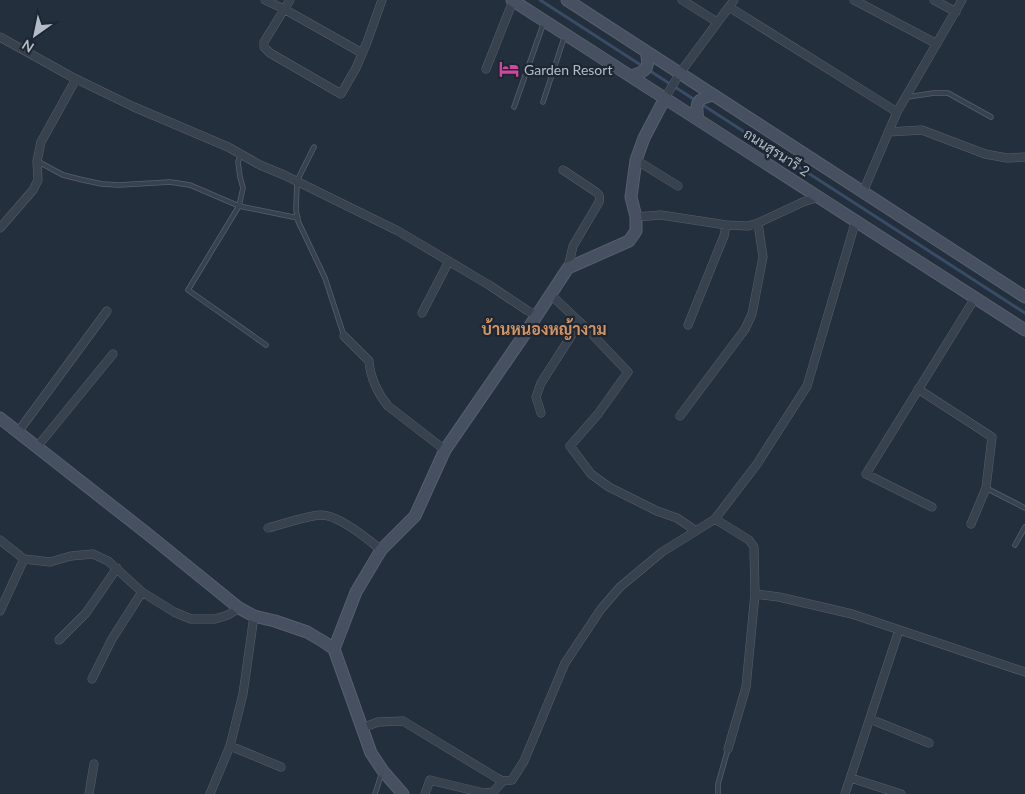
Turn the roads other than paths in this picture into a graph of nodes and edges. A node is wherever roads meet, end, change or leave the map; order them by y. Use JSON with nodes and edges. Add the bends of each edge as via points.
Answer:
{"nodes":[{"id":1,"x":265,"y":0,"type":"edge"},
{"id":2,"x":290,"y":0,"type":"edge"},
{"id":3,"x":382,"y":0,"type":"edge"},
{"id":4,"x":513,"y":0,"type":"edge"},
{"id":5,"x":567,"y":0,"type":"edge"},
{"id":6,"x":682,"y":0,"type":"edge"},
{"id":7,"x":854,"y":0,"type":"edge"},
{"id":8,"x":934,"y":0,"type":"edge"},
{"id":9,"x":962,"y":0,"type":"edge"},
{"id":10,"x":731,"y":3,"type":"edge"},
{"id":11,"x":284,"y":9,"type":"junction"},
{"id":12,"x":956,"y":12,"type":"junction"},
{"id":13,"x":544,"y":20,"type":"junction"},
{"id":14,"x":717,"y":22,"type":"junction"},
{"id":15,"x":565,"y":34,"type":"junction"},
{"id":16,"x":0,"y":37,"type":"edge"},
{"id":17,"x":937,"y":44,"type":"junction"},
{"id":18,"x":362,"y":53,"type":"junction"},
{"id":19,"x":647,"y":55,"type":"junction"},
{"id":20,"x":486,"y":69,"type":"dead end"},
{"id":21,"x":635,"y":75,"type":"junction"},
{"id":22,"x":678,"y":76,"type":"junction"},
{"id":23,"x":76,"y":79,"type":"junction"},
{"id":24,"x":667,"y":95,"type":"junction"},
{"id":25,"x":709,"y":96,"type":"junction"},
{"id":26,"x":906,"y":96,"type":"junction"},
{"id":27,"x":543,"y":102,"type":"dead end"},
{"id":28,"x":514,"y":107,"type":"dead end"},
{"id":29,"x":897,"y":112,"type":"junction"},
{"id":30,"x":697,"y":115,"type":"junction"},
{"id":31,"x":991,"y":116,"type":"dead end"},
{"id":32,"x":888,"y":132,"type":"junction"},
{"id":33,"x":314,"y":147,"type":"dead end"},
{"id":34,"x":241,"y":154,"type":"junction"},
{"id":35,"x":1025,"y":157,"type":"edge"},
{"id":36,"x":636,"y":160,"type":"junction"},
{"id":37,"x":37,"y":161,"type":"junction"},
{"id":38,"x":563,"y":170,"type":"dead end"},
{"id":39,"x":297,"y":181,"type":"junction"},
{"id":40,"x":678,"y":186,"type":"dead end"},
{"id":41,"x":863,"y":192,"type":"junction"},
{"id":42,"x":819,"y":197,"type":"junction"},
{"id":43,"x":239,"y":206,"type":"junction"},
{"id":44,"x":636,"y":217,"type":"junction"},
{"id":45,"x":298,"y":218,"type":"junction"},
{"id":46,"x":856,"y":220,"type":"junction"},
{"id":47,"x":758,"y":223,"type":"junction"},
{"id":48,"x":726,"y":225,"type":"junction"},
{"id":49,"x":0,"y":228,"type":"edge"},
{"id":50,"x":449,"y":261,"type":"junction"},
{"id":51,"x":568,"y":268,"type":"junction"},
{"id":52,"x":550,"y":294,"type":"junction"},
{"id":53,"x":1025,"y":297,"type":"edge"},
{"id":54,"x":975,"y":298,"type":"junction"},
{"id":55,"x":107,"y":311,"type":"dead end"},
{"id":56,"x":422,"y":313,"type":"dead end"},
{"id":57,"x":537,"y":315,"type":"junction"},
{"id":58,"x":580,"y":322,"type":"junction"},
{"id":59,"x":688,"y":325,"type":"dead end"},
{"id":60,"x":1025,"y":330,"type":"edge"},
{"id":61,"x":344,"y":336,"type":"joint"},
{"id":62,"x":266,"y":345,"type":"dead end"},
{"id":63,"x":113,"y":354,"type":"dead end"},
{"id":64,"x":918,"y":389,"type":"junction"},
{"id":65,"x":541,"y":413,"type":"dead end"},
{"id":66,"x":680,"y":416,"type":"dead end"},
{"id":67,"x":0,"y":418,"type":"edge"},
{"id":68,"x":18,"y":432,"type":"junction"},
{"id":69,"x":37,"y":447,"type":"junction"},
{"id":70,"x":445,"y":450,"type":"junction"},
{"id":71,"x":986,"y":488,"type":"junction"},
{"id":72,"x":932,"y":508,"type":"dead end"},
{"id":73,"x":1025,"y":508,"type":"edge"},
{"id":74,"x":715,"y":519,"type":"junction"},
{"id":75,"x":971,"y":524,"type":"dead end"},
{"id":76,"x":1025,"y":527,"type":"edge"},
{"id":77,"x":268,"y":528,"type":"dead end"},
{"id":78,"x":696,"y":531,"type":"junction"},
{"id":79,"x":0,"y":540,"type":"edge"},
{"id":80,"x":1015,"y":545,"type":"dead end"},
{"id":81,"x":382,"y":550,"type":"junction"},
{"id":82,"x":24,"y":558,"type":"junction"},
{"id":83,"x":117,"y":568,"type":"junction"},
{"id":84,"x":142,"y":592,"type":"junction"},
{"id":85,"x":755,"y":594,"type":"junction"},
{"id":86,"x":238,"y":608,"type":"junction"},
{"id":87,"x":0,"y":610,"type":"edge"},
{"id":88,"x":254,"y":616,"type":"junction"},
{"id":89,"x":899,"y":630,"type":"junction"},
{"id":90,"x":60,"y":640,"type":"dead end"},
{"id":91,"x":334,"y":649,"type":"junction"},
{"id":92,"x":1025,"y":672,"type":"edge"},
{"id":93,"x":92,"y":679,"type":"dead end"},
{"id":94,"x":870,"y":719,"type":"junction"},
{"id":95,"x":362,"y":728,"type":"junction"},
{"id":96,"x":929,"y":743,"type":"dead end"},
{"id":97,"x":230,"y":746,"type":"junction"},
{"id":98,"x":728,"y":749,"type":"joint"},
{"id":99,"x":94,"y":764,"type":"dead end"},
{"id":100,"x":282,"y":767,"type":"dead end"},
{"id":101,"x":383,"y":771,"type":"junction"},
{"id":102,"x":851,"y":778,"type":"junction"},
{"id":103,"x":503,"y":781,"type":"junction"},
{"id":104,"x":89,"y":794,"type":"edge"},
{"id":105,"x":210,"y":794,"type":"edge"},
{"id":106,"x":375,"y":794,"type":"edge"},
{"id":107,"x":403,"y":794,"type":"edge"},
{"id":108,"x":425,"y":794,"type":"edge"},
{"id":109,"x":718,"y":794,"type":"edge"},
{"id":110,"x":845,"y":794,"type":"edge"},
{"id":111,"x":901,"y":794,"type":"edge"}],
"edges":[{"from":1,"to":11,"type":"street"},
{"from":2,"to":11,"type":"street"},
{"from":3,"to":18,"type":"street"},
{"from":4,"to":13,"type":"street","name":"ถนนสุรนารี 2"},
{"from":4,"to":20,"type":"street"},
{"from":5,"to":19,"type":"street","name":"ถนนสุรนารี 2"},
{"from":6,"to":14,"type":"street"},
{"from":7,"to":17,"type":"street"},
{"from":8,"to":12,"type":"street"},
{"from":9,"to":12,"type":"street"},
{"from":10,"to":14,"type":"street"},
{"from":10,"to":29,"type":"street"},
{"from":11,"to":18,"type":"street"},
{"from":11,"to":18,"type":"street","via":[[264,47],[341,94]]},
{"from":12,"to":17,"type":"street"},
{"from":13,"to":15,"type":"street","name":"ถนนสุรนารี 2"},
{"from":13,"to":28,"type":"lane"},
{"from":14,"to":22,"type":"street"},
{"from":15,"to":21,"type":"street","name":"ถนนสุรนารี 2"},
{"from":15,"to":27,"type":"lane"},
{"from":16,"to":23,"type":"street"},
{"from":17,"to":26,"type":"street"},
{"from":19,"to":21,"type":"street","via":[[647,67]]},
{"from":19,"to":22,"type":"street","name":"ถนนสุรนารี 2"},
{"from":21,"to":24,"type":"street","name":"ถนนสุรนารี 2"},
{"from":22,"to":24,"type":"street"},
{"from":22,"to":25,"type":"street","name":"ถนนสุรนารี 2"},
{"from":23,"to":34,"type":"street"},
{"from":23,"to":37,"type":"street","via":[[41,142]]},
{"from":24,"to":30,"type":"street","name":"ถนนสุรนารี 2"},
{"from":24,"to":36,"type":"street"},
{"from":25,"to":30,"type":"street","via":[[698,102]]},
{"from":25,"to":41,"type":"street","name":"ถนนสุรนารี 2"},
{"from":26,"to":29,"type":"street"},
{"from":26,"to":31,"type":"lane","via":[[948,93]]},
{"from":29,"to":32,"type":"street"},
{"from":30,"to":42,"type":"street","name":"ถนนสุรนารี 2"},
{"from":32,"to":35,"type":"street","via":[[922,130],[986,154]]},
{"from":32,"to":41,"type":"street"},
{"from":33,"to":39,"type":"lane"},
{"from":34,"to":39,"type":"street"},
{"from":34,"to":43,"type":"lane","via":[[238,162],[243,188]]},
{"from":36,"to":40,"type":"street"},
{"from":36,"to":44,"type":"street","via":[[631,197]]},
{"from":37,"to":43,"type":"lane","via":[[63,174],[102,184],[170,182],[190,185]]},
{"from":37,"to":49,"type":"street","via":[[38,180],[33,190]]},
{"from":38,"to":51,"type":"street","via":[[600,195],[573,246]]},
{"from":39,"to":45,"type":"lane"},
{"from":39,"to":50,"type":"street","via":[[391,227]]},
{"from":41,"to":53,"type":"street","name":"ถนนสุรนารี 2"},
{"from":42,"to":46,"type":"street","name":"ถนนสุรนารี 2"},
{"from":42,"to":47,"type":"street"},
{"from":43,"to":45,"type":"lane"},
{"from":43,"to":62,"type":"lane","via":[[188,290]]},
{"from":44,"to":48,"type":"street","via":[[661,216]]},
{"from":44,"to":51,"type":"street","via":[[636,231],[629,241]]},
{"from":45,"to":61,"type":"lane","via":[[325,278]]},
{"from":46,"to":54,"type":"street","name":"ถนนสุรนารี 2"},
{"from":46,"to":74,"type":"street","via":[[807,386],[757,464]]},
{"from":47,"to":48,"type":"street"},
{"from":47,"to":66,"type":"street","via":[[763,257],[752,314],[745,329]]},
{"from":48,"to":59,"type":"street"},
{"from":50,"to":56,"type":"street"},
{"from":50,"to":57,"type":"street"},
{"from":51,"to":52,"type":"street"},
{"from":52,"to":57,"type":"street"},
{"from":52,"to":58,"type":"street"},
{"from":54,"to":60,"type":"street","name":"ถนนสุรนารี 2"},
{"from":54,"to":64,"type":"street"},
{"from":55,"to":68,"type":"street"},
{"from":57,"to":70,"type":"street"},
{"from":58,"to":65,"type":"street","via":[[538,390],[536,397]]},
{"from":58,"to":78,"type":"street","via":[[628,372],[570,446],[591,474],[609,487],[677,518]]},
{"from":61,"to":70,"type":"street","via":[[369,361],[370,371],[388,406]]},
{"from":63,"to":69,"type":"street"},
{"from":64,"to":71,"type":"street","via":[[992,437]]},
{"from":64,"to":72,"type":"street","via":[[866,474]]},
{"from":67,"to":68,"type":"street"},
{"from":68,"to":69,"type":"street"},
{"from":69,"to":86,"type":"street"},
{"from":70,"to":81,"type":"street","via":[[415,516]]},
{"from":71,"to":73,"type":"lane"},
{"from":71,"to":75,"type":"street"},
{"from":74,"to":78,"type":"street"},
{"from":74,"to":85,"type":"street","via":[[749,540],[754,547]]},
{"from":76,"to":80,"type":"lane"},
{"from":77,"to":81,"type":"street","via":[[327,516],[358,532]]},
{"from":78,"to":103,"type":"street","via":[[662,552],[620,587],[601,609],[564,663],[524,761],[512,780]]},
{"from":79,"to":82,"type":"street"},
{"from":81,"to":91,"type":"street","via":[[356,592]]},
{"from":82,"to":83,"type":"street","via":[[50,562],[93,554]]},
{"from":82,"to":87,"type":"street"},
{"from":83,"to":84,"type":"street"},
{"from":83,"to":90,"type":"street","via":[[86,613]]},
{"from":84,"to":86,"type":"street","via":[[191,619],[215,619]]},
{"from":84,"to":93,"type":"street","via":[[112,639]]},
{"from":85,"to":89,"type":"street","via":[[852,614]]},
{"from":85,"to":98,"type":"street","via":[[746,687]]},
{"from":86,"to":88,"type":"street"},
{"from":88,"to":91,"type":"street","via":[[307,632]]},
{"from":88,"to":97,"type":"street"},
{"from":89,"to":92,"type":"street"},
{"from":89,"to":94,"type":"street"},
{"from":91,"to":95,"type":"street"},
{"from":94,"to":96,"type":"street"},
{"from":94,"to":102,"type":"street"},
{"from":95,"to":101,"type":"street","via":[[371,753]]},
{"from":95,"to":103,"type":"street","via":[[378,722],[403,721]]},
{"from":97,"to":100,"type":"street"},
{"from":97,"to":105,"type":"street"},
{"from":98,"to":109,"type":"lane"},
{"from":99,"to":104,"type":"street"},
{"from":101,"to":106,"type":"lane"},
{"from":101,"to":107,"type":"street"},
{"from":102,"to":110,"type":"street"},
{"from":102,"to":111,"type":"street"},
{"from":103,"to":108,"type":"street","via":[[493,792],[484,793],[430,780]]}]}
